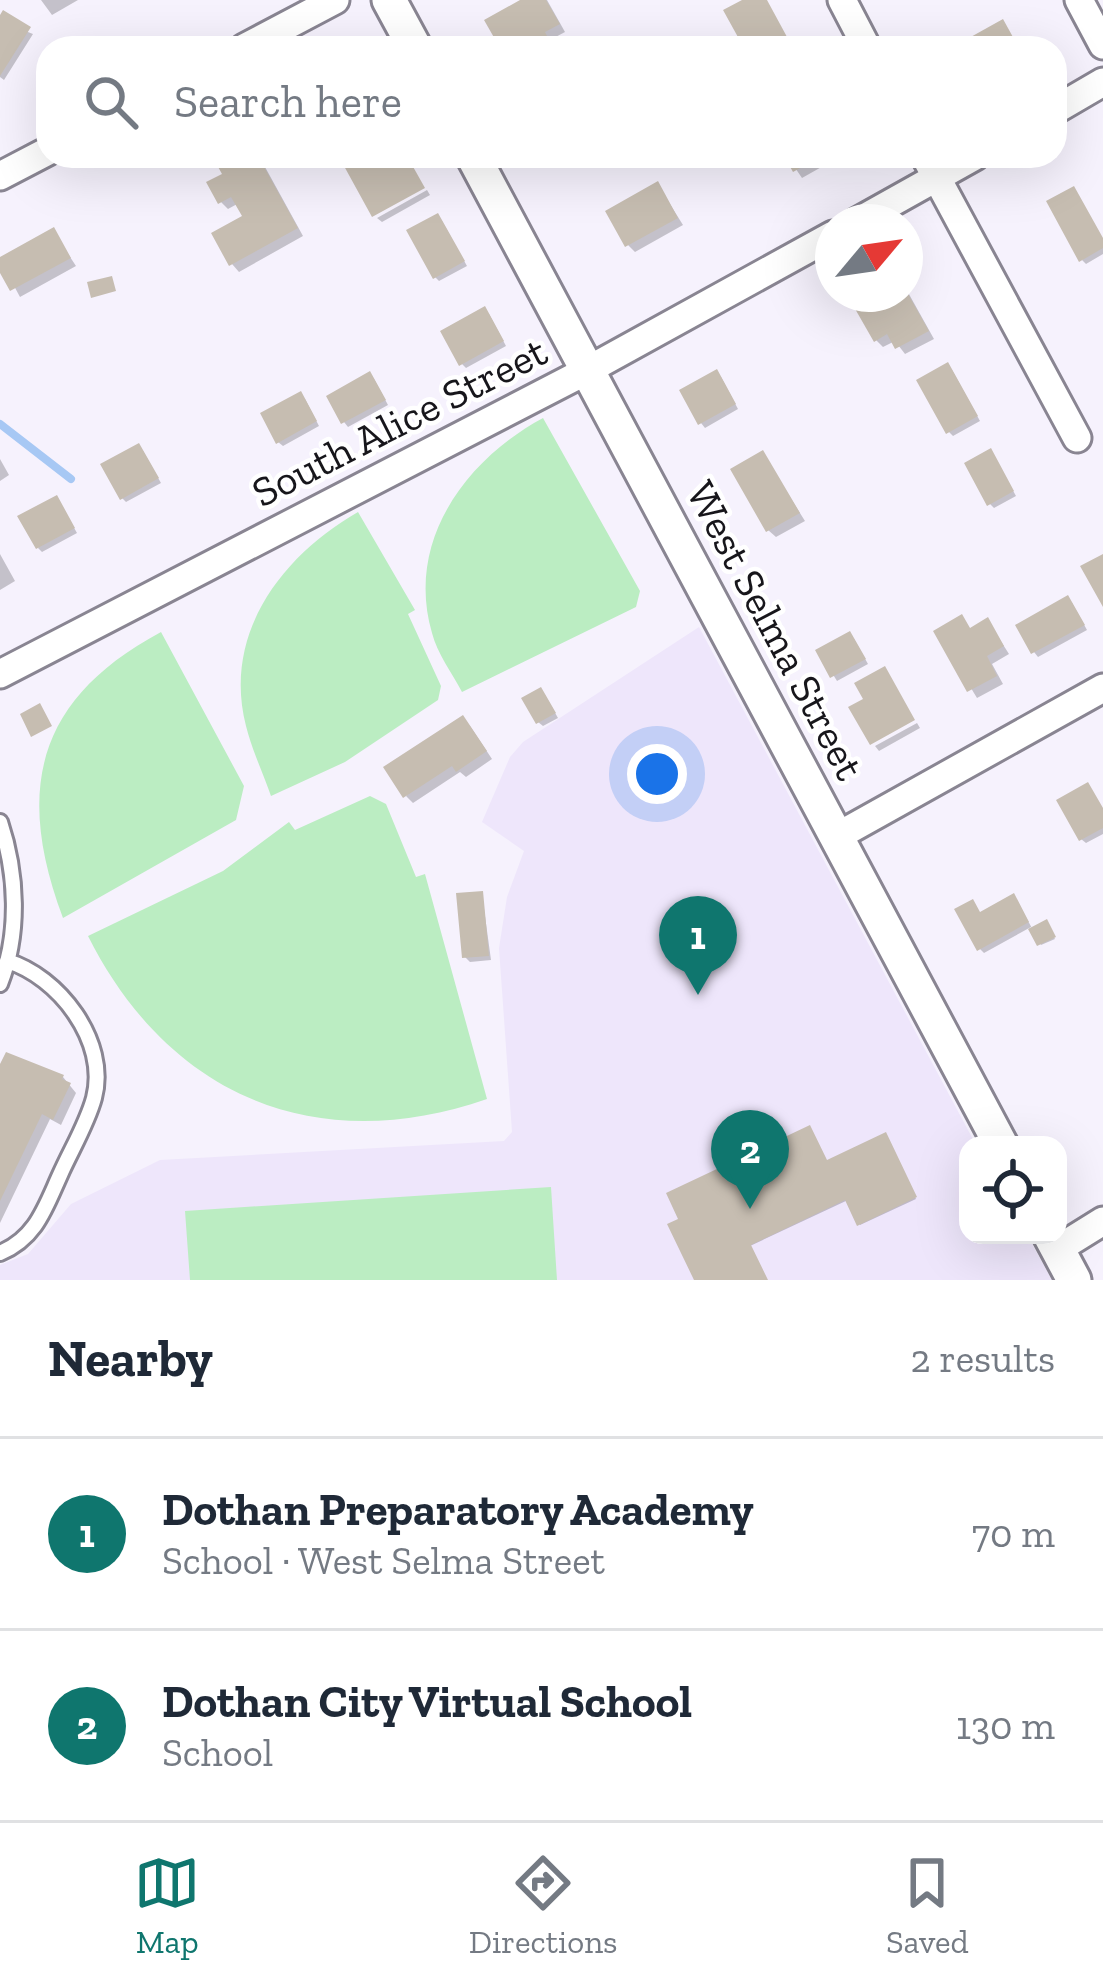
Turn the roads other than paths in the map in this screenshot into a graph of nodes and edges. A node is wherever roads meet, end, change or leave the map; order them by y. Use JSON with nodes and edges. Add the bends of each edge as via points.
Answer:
{"nodes":[{"id":1,"x":335,"y":0,"type":"edge"},
{"id":2,"x":389,"y":0,"type":"edge"},
{"id":3,"x":842,"y":0,"type":"edge"},
{"id":4,"x":1079,"y":0,"type":"edge"},
{"id":5,"x":267,"y":36,"type":"edge"},
{"id":6,"x":408,"y":36,"type":"edge"},
{"id":7,"x":861,"y":36,"type":"edge"},
{"id":8,"x":1103,"y":45,"type":"edge"},
{"id":9,"x":1103,"y":82,"type":"edge"},
{"id":10,"x":1067,"y":103,"type":"edge"},
{"id":11,"x":36,"y":157,"type":"edge"},
{"id":12,"x":479,"y":168,"type":"edge"},
{"id":13,"x":930,"y":168,"type":"edge"},
{"id":14,"x":932,"y":168,"type":"edge"},
{"id":15,"x":0,"y":176,"type":"edge"},
{"id":16,"x":881,"y":204,"type":"edge"},
{"id":17,"x":815,"y":245,"type":"edge"},
{"id":18,"x":588,"y":370,"type":"junction"},
{"id":19,"x":1077,"y":438,"type":"dead end"},
{"id":20,"x":0,"y":674,"type":"edge"},
{"id":21,"x":1103,"y":688,"type":"edge"},
{"id":22,"x":0,"y":822,"type":"edge"},
{"id":23,"x":836,"y":837,"type":"junction"},
{"id":24,"x":7,"y":961,"type":"junction"},
{"id":25,"x":0,"y":985,"type":"edge"},
{"id":26,"x":996,"y":1136,"type":"edge"},
{"id":27,"x":1103,"y":1221,"type":"edge"},
{"id":28,"x":1067,"y":1236,"type":"edge"},
{"id":29,"x":1055,"y":1244,"type":"edge"},
{"id":30,"x":0,"y":1253,"type":"edge"},
{"id":31,"x":1074,"y":1280,"type":"edge"}],
"edges":[{"from":1,"to":5,"type":"street"},
{"from":2,"to":6,"type":"street"},
{"from":3,"to":7,"type":"street"},
{"from":4,"to":8,"type":"street"},
{"from":9,"to":10,"type":"street"},
{"from":11,"to":15,"type":"street"},
{"from":12,"to":18,"type":"street","name":"West Selma Street"},
{"from":13,"to":16,"type":"street"},
{"from":14,"to":19,"type":"street"},
{"from":17,"to":18,"type":"street","name":"South Alice Street"},
{"from":18,"to":20,"type":"street","name":"South Alice Street"},
{"from":18,"to":23,"type":"street","name":"West Selma Street"},
{"from":21,"to":23,"type":"street"},
{"from":22,"to":24,"type":"lane","via":[[14,889]]},
{"from":23,"to":26,"type":"street","name":"West Selma Street"},
{"from":24,"to":25,"type":"lane"},
{"from":24,"to":30,"type":"lane","via":[[45,977],[73,1010],[97,1083],[34,1230]]},
{"from":27,"to":28,"type":"street"},
{"from":29,"to":31,"type":"street"}]}
